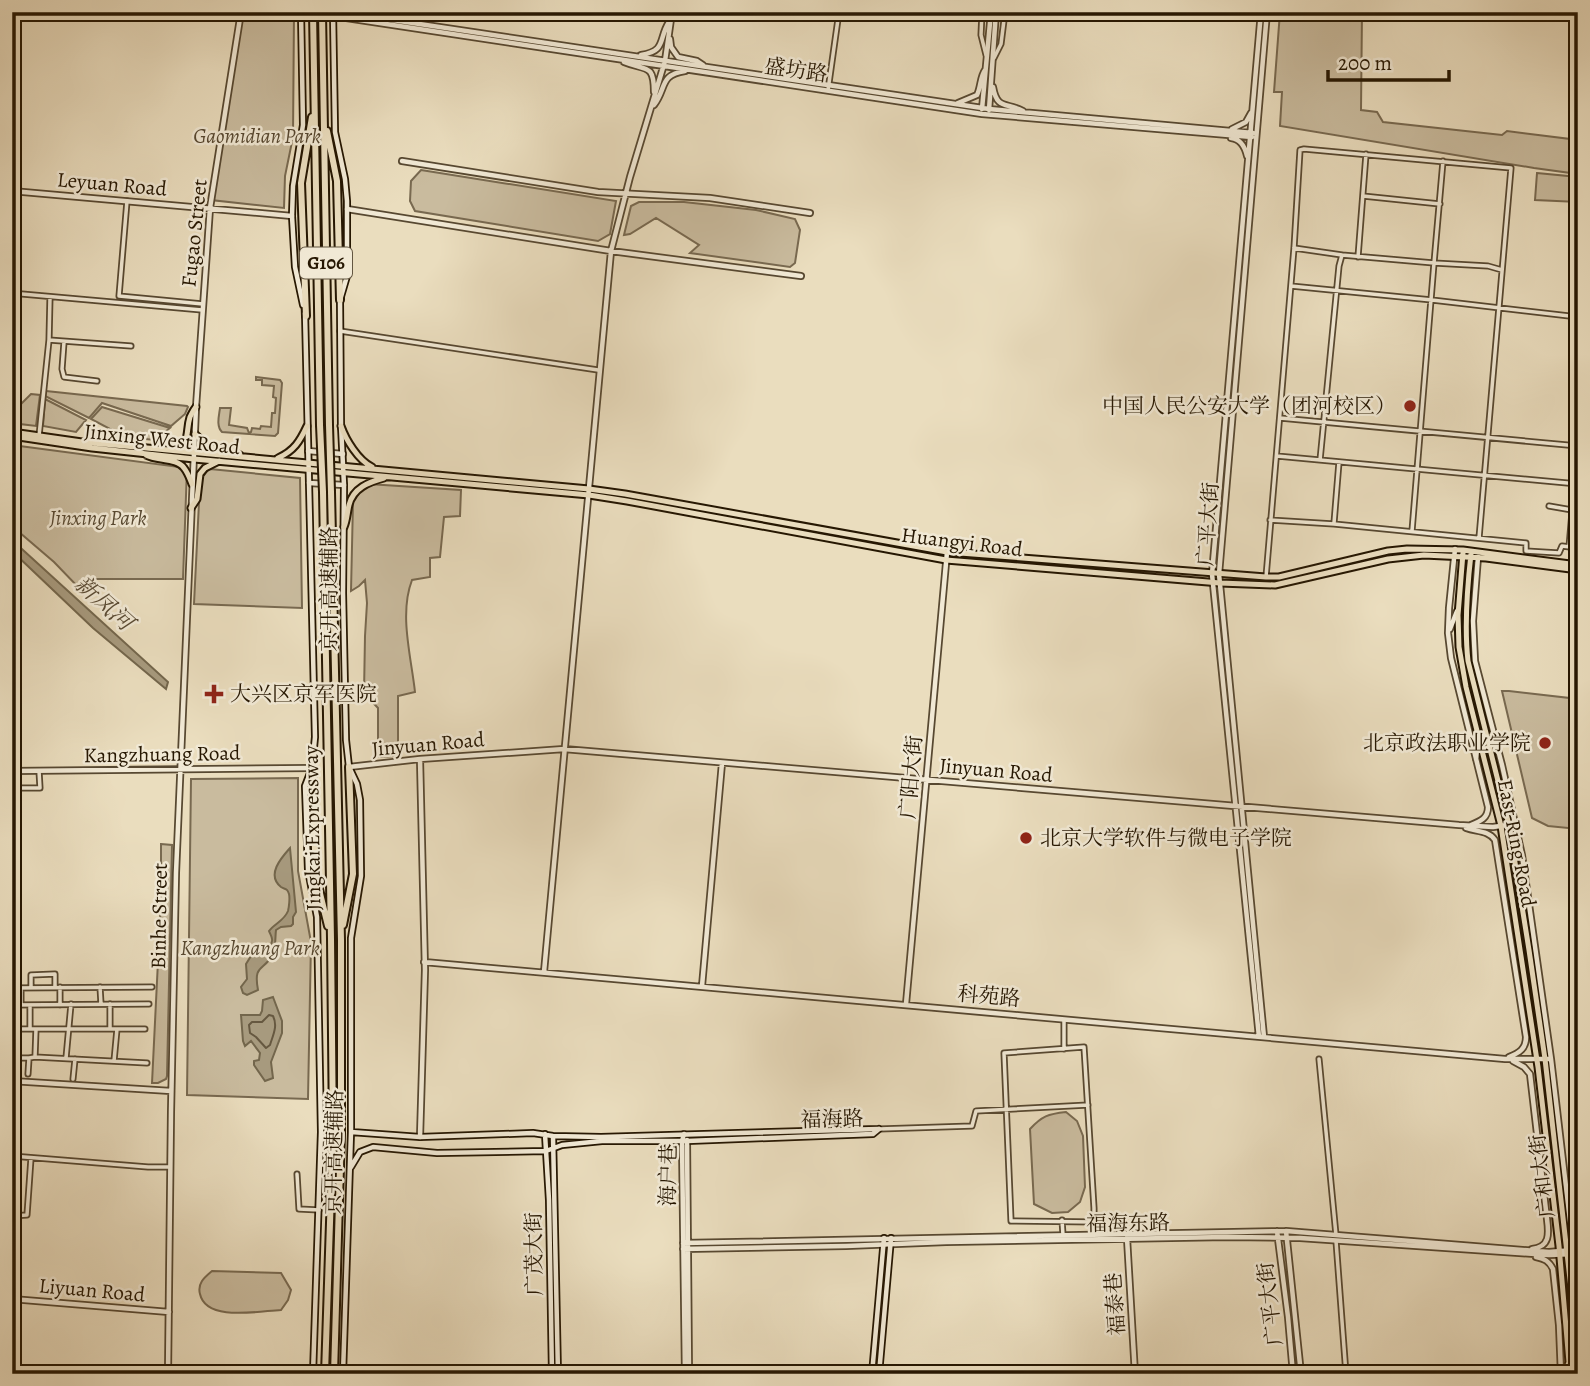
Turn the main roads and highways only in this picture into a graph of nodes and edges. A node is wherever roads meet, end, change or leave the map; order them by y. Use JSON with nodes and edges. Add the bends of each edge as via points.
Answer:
{"nodes":[{"id":1,"x":313,"y":12,"type":"edge"},
{"id":2,"x":321,"y":12,"type":"edge"},
{"id":3,"x":314,"y":101,"type":"junction"},
{"id":4,"x":323,"y":101,"type":"junction"},
{"id":5,"x":340,"y":300,"type":"road end"},
{"id":6,"x":306,"y":316,"type":"road end"},
{"id":7,"x":196,"y":407,"type":"road end"},
{"id":8,"x":307,"y":426,"type":"road end"},
{"id":9,"x":341,"y":426,"type":"road end"},
{"id":10,"x":12,"y":434,"type":"edge"},
{"id":11,"x":195,"y":434,"type":"road end"},
{"id":12,"x":170,"y":450,"type":"junction"},
{"id":13,"x":144,"y":453,"type":"junction"},
{"id":14,"x":194,"y":456,"type":"junction"},
{"id":15,"x":243,"y":456,"type":"junction"},
{"id":16,"x":275,"y":459,"type":"junction"},
{"id":17,"x":219,"y":461,"type":"junction"},
{"id":18,"x":309,"y":466,"type":"junction"},
{"id":19,"x":343,"y":469,"type":"junction"},
{"id":20,"x":375,"y":469,"type":"junction"},
{"id":21,"x":389,"y":477,"type":"junction"},
{"id":22,"x":192,"y":484,"type":"road end"},
{"id":23,"x":589,"y":492,"type":"junction"},
{"id":24,"x":191,"y":508,"type":"road end"},
{"id":25,"x":344,"y":527,"type":"road end"},
{"id":26,"x":1455,"y":553,"type":"junction"},
{"id":27,"x":1463,"y":553,"type":"junction"},
{"id":28,"x":1475,"y":554,"type":"junction"},
{"id":29,"x":947,"y":556,"type":"junction"},
{"id":30,"x":1578,"y":567,"type":"edge"},
{"id":31,"x":349,"y":767,"type":"road end"},
{"id":32,"x":312,"y":768,"type":"road end"},
{"id":33,"x":1508,"y":825,"type":"junction"},
{"id":34,"x":331,"y":939,"type":"junction"},
{"id":35,"x":341,"y":940,"type":"junction"},
{"id":36,"x":1537,"y":1059,"type":"joint"},
{"id":37,"x":1548,"y":1059,"type":"joint"},
{"id":38,"x":325,"y":1374,"type":"edge"},
{"id":39,"x":334,"y":1374,"type":"edge"},
{"id":40,"x":1565,"y":1374,"type":"edge"},
{"id":41,"x":1577,"y":1374,"type":"edge"}],
"edges":[{"from":1,"to":3,"type":"highway","number":"G106"},
{"from":2,"to":4,"type":"highway","number":"G106"},
{"from":3,"to":6,"type":"highway","via":[[301,183]]},
{"from":3,"to":34,"type":"highway","name":"Jingkai Expressway","number":"G106","bridge":true},
{"from":4,"to":5,"type":"highway","via":[[337,181]]},
{"from":4,"to":35,"type":"highway","name":"Jingkai Expressway","number":"G106","bridge":true},
{"from":7,"to":12,"type":"main road","via":[[187,438]]},
{"from":8,"to":16,"type":"main road","via":[[294,448]]},
{"from":9,"to":20,"type":"main road","via":[[361,458]]},
{"from":10,"to":12,"type":"main road","name":"Jinxing West Road"},
{"from":10,"to":13,"type":"main road","name":"Jinxing West Road"},
{"from":11,"to":15,"type":"main road","via":[[210,448]]},
{"from":12,"to":14,"type":"main road","name":"Jinxing West Road"},
{"from":13,"to":14,"type":"main road","name":"Jinxing West Road"},
{"from":13,"to":22,"type":"main road","via":[[183,466]]},
{"from":14,"to":15,"type":"main road","name":"Jinxing West Road"},
{"from":14,"to":17,"type":"main road","name":"Jinxing West Road"},
{"from":15,"to":16,"type":"main road","name":"Jinxing West Road"},
{"from":16,"to":18,"type":"main road","name":"Jinxing West Road"},
{"from":17,"to":18,"type":"main road","name":"Jinxing West Road"},
{"from":17,"to":24,"type":"main road","via":[[200,474]]},
{"from":18,"to":19,"type":"main road"},
{"from":19,"to":20,"type":"main road","name":"Huangyi Road"},
{"from":19,"to":21,"type":"main road","name":"Huangyi Road"},
{"from":20,"to":23,"type":"main road","name":"Huangyi Road"},
{"from":21,"to":23,"type":"main road","name":"Huangyi Road"},
{"from":21,"to":25,"type":"main road","via":[[368,482],[356,492]]},
{"from":23,"to":29,"type":"main road","name":"Huangyi Road"},
{"from":26,"to":27,"type":"main road","name":"Huangyi Road"},
{"from":26,"to":29,"type":"main road","name":"Huangyi Road","via":[[1429,548],[1388,551],[1279,577]]},
{"from":26,"to":29,"type":"main road","name":"Huangyi Road","via":[[1388,559],[1275,585],[1212,583]]},
{"from":27,"to":28,"type":"main road","name":"Huangyi Road"},
{"from":27,"to":33,"type":"main road","name":"East Ring Road","via":[[1460,654],[1474,718]]},
{"from":28,"to":30,"type":"main road","name":"Huangyi Road"},
{"from":28,"to":33,"type":"main road","name":"East Ring Road","via":[[1466,633],[1469,668]]},
{"from":31,"to":35,"type":"highway","via":[[353,874]]},
{"from":32,"to":34,"type":"highway","via":[[316,877]]},
{"from":33,"to":36,"type":"main road","name":"East Ring Road","via":[[1506,856]]},
{"from":33,"to":37,"type":"main road","name":"East Ring Road"},
{"from":34,"to":38,"type":"highway","name":"Jingkai Expressway","number":"G106","via":[[333,1132]]},
{"from":35,"to":39,"type":"highway","name":"Jingkai Expressway","number":"G106"},
{"from":36,"to":40,"type":"main road","name":"广和大街","via":[[1563,1285],[1569,1360]]},
{"from":37,"to":41,"type":"main road","name":"广和大街","via":[[1570,1252]]}]}
